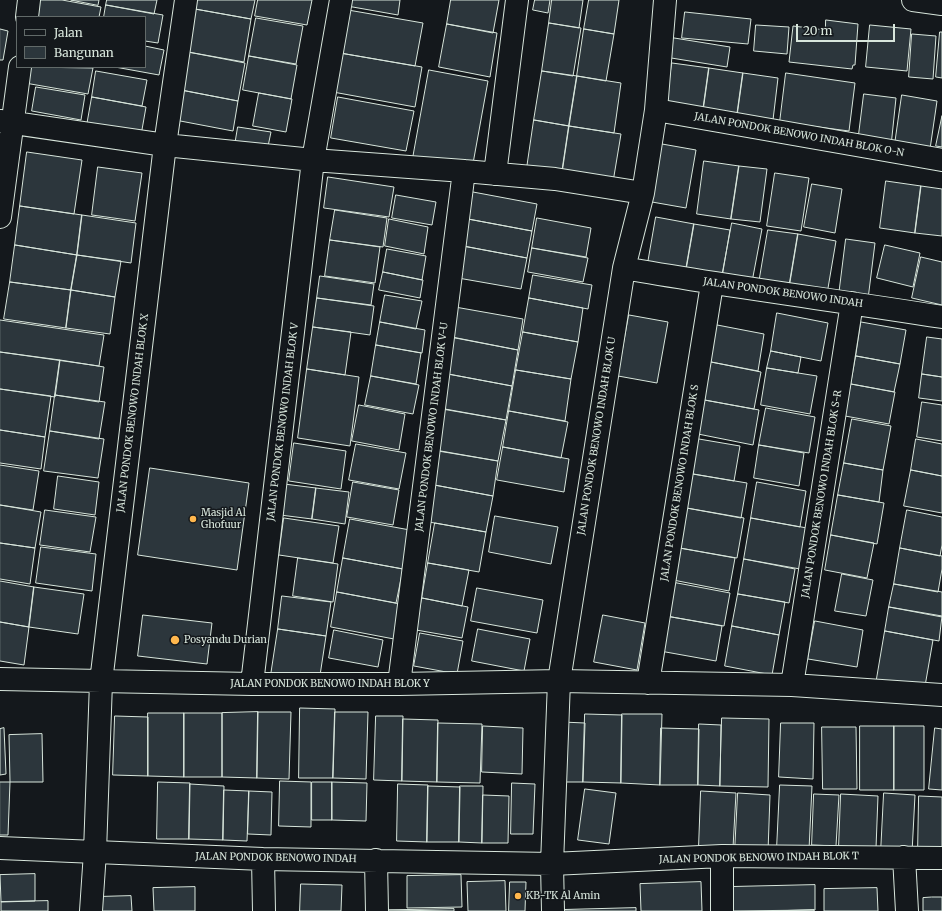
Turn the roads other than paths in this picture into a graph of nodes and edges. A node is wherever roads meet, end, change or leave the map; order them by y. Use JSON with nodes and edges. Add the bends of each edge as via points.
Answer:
{"nodes":[{"id":1,"x":30,"y":0,"type":"edge"},
{"id":2,"x":186,"y":0,"type":"edge"},
{"id":3,"x":341,"y":0,"type":"edge"},
{"id":4,"x":517,"y":0,"type":"edge"},
{"id":5,"x":664,"y":0,"type":"edge"},
{"id":6,"x":913,"y":0,"type":"edge"},
{"id":7,"x":942,"y":4,"type":"edge"},
{"id":8,"x":27,"y":16,"type":"edge"},
{"id":9,"x":20,"y":68,"type":"edge"},
{"id":10,"x":656,"y":110,"type":"junction"},
{"id":11,"x":6,"y":122,"type":"edge"},
{"id":12,"x":165,"y":145,"type":"junction"},
{"id":13,"x":313,"y":160,"type":"junction"},
{"id":14,"x":942,"y":160,"type":"edge"},
{"id":15,"x":464,"y":171,"type":"junction"},
{"id":16,"x":495,"y":174,"type":"junction"},
{"id":17,"x":643,"y":193,"type":"junction"},
{"id":18,"x":0,"y":217,"type":"edge"},
{"id":19,"x":624,"y":268,"type":"junction"},
{"id":20,"x":712,"y":284,"type":"junction"},
{"id":21,"x":852,"y":303,"type":"junction"},
{"id":22,"x":942,"y":317,"type":"edge"},
{"id":23,"x":0,"y":679,"type":"edge"},
{"id":24,"x":559,"y":681,"type":"junction"},
{"id":25,"x":101,"y":682,"type":"junction"},
{"id":26,"x":648,"y":683,"type":"junction"},
{"id":27,"x":252,"y":684,"type":"junction"},
{"id":28,"x":399,"y":684,"type":"junction"},
{"id":29,"x":792,"y":686,"type":"junction"},
{"id":30,"x":942,"y":695,"type":"edge"},
{"id":31,"x":0,"y":848,"type":"edge"},
{"id":32,"x":95,"y":852,"type":"junction"},
{"id":33,"x":722,"y":856,"type":"junction"},
{"id":34,"x":904,"y":857,"type":"junction"},
{"id":35,"x":942,"y":858,"type":"edge"},
{"id":36,"x":263,"y":859,"type":"junction"},
{"id":37,"x":376,"y":860,"type":"junction"},
{"id":38,"x":552,"y":864,"type":"junction"},
{"id":39,"x":91,"y":911,"type":"edge"},
{"id":40,"x":264,"y":911,"type":"edge"},
{"id":41,"x":376,"y":911,"type":"edge"},
{"id":42,"x":553,"y":911,"type":"edge"},
{"id":43,"x":722,"y":911,"type":"edge"},
{"id":44,"x":907,"y":911,"type":"edge"}],
"edges":[{"from":1,"to":8,"type":"street"},
{"from":2,"to":12,"type":"street","name":"JALAN PONDOK BENOWO INDAH BLOK X"},
{"from":3,"to":13,"type":"street","name":"JALAN PONDOK BENOWO INDAH BLOK V"},
{"from":4,"to":16,"type":"street"},
{"from":5,"to":10,"type":"street"},
{"from":6,"to":7,"type":"street"},
{"from":9,"to":11,"type":"street"},
{"from":10,"to":14,"type":"street","name":"JALAN PONDOK BENOWO INDAH BLOK O-N"},
{"from":10,"to":17,"type":"street"},
{"from":11,"to":12,"type":"street"},
{"from":11,"to":18,"type":"street"},
{"from":12,"to":13,"type":"street"},
{"from":12,"to":25,"type":"street","name":"JALAN PONDOK BENOWO INDAH BLOK X"},
{"from":13,"to":15,"type":"street"},
{"from":13,"to":27,"type":"street","name":"JALAN PONDOK BENOWO INDAH BLOK V"},
{"from":15,"to":16,"type":"street"},
{"from":15,"to":28,"type":"street","name":"JALAN PONDOK BENOWO INDAH BLOK V-U"},
{"from":16,"to":17,"type":"street","via":[[556,179]]},
{"from":17,"to":19,"type":"street","name":"JALAN PONDOK BENOWO INDAH BLOK U"},
{"from":19,"to":20,"type":"street","name":"JALAN PONDOK BENOWO INDAH"},
{"from":19,"to":24,"type":"street","name":"JALAN PONDOK BENOWO INDAH BLOK U"},
{"from":20,"to":21,"type":"street","name":"JALAN PONDOK BENOWO INDAH"},
{"from":20,"to":26,"type":"street","name":"JALAN PONDOK BENOWO INDAH BLOK S"},
{"from":21,"to":22,"type":"street","name":"JALAN PONDOK BENOWO INDAH"},
{"from":21,"to":29,"type":"street","name":"JALAN PONDOK BENOWO INDAH BLOK S-R"},
{"from":23,"to":25,"type":"street","name":"JALAN PONDOK BENOWO INDAH BLOK Y"},
{"from":24,"to":26,"type":"street"},
{"from":24,"to":28,"type":"street","name":"JALAN PONDOK BENOWO INDAH BLOK Y"},
{"from":24,"to":38,"type":"street","name":"JALAN PONDOK BENOWO INDAH BLOK U"},
{"from":25,"to":27,"type":"street","name":"JALAN PONDOK BENOWO INDAH BLOK Y"},
{"from":25,"to":32,"type":"street","name":"JALAN PONDOK BENOWO INDAH BLOK X"},
{"from":26,"to":29,"type":"street"},
{"from":27,"to":28,"type":"street","name":"JALAN PONDOK BENOWO INDAH BLOK Y"},
{"from":29,"to":30,"type":"street"},
{"from":31,"to":32,"type":"street","name":"JALAN PONDOK BENOWO INDAH"},
{"from":32,"to":36,"type":"street","name":"JALAN PONDOK BENOWO INDAH"},
{"from":32,"to":39,"type":"street","name":"JALAN PONDOK BENOWO INDAH BLOK X"},
{"from":33,"to":34,"type":"street","name":"JALAN PONDOK BENOWO INDAH BLOK T"},
{"from":33,"to":38,"type":"street","name":"JALAN PONDOK BENOWO INDAH BLOK T"},
{"from":33,"to":43,"type":"street"},
{"from":34,"to":35,"type":"street","name":"JALAN PONDOK BENOWO INDAH BLOK T"},
{"from":34,"to":44,"type":"street"},
{"from":36,"to":37,"type":"street","name":"JALAN PONDOK BENOWO INDAH"},
{"from":36,"to":40,"type":"street"},
{"from":37,"to":38,"type":"street","name":"JALAN PONDOK BENOWO INDAH"},
{"from":37,"to":41,"type":"street"},
{"from":38,"to":42,"type":"street","name":"JALAN PONDOK BENOWO INDAH BLOK U"}]}
